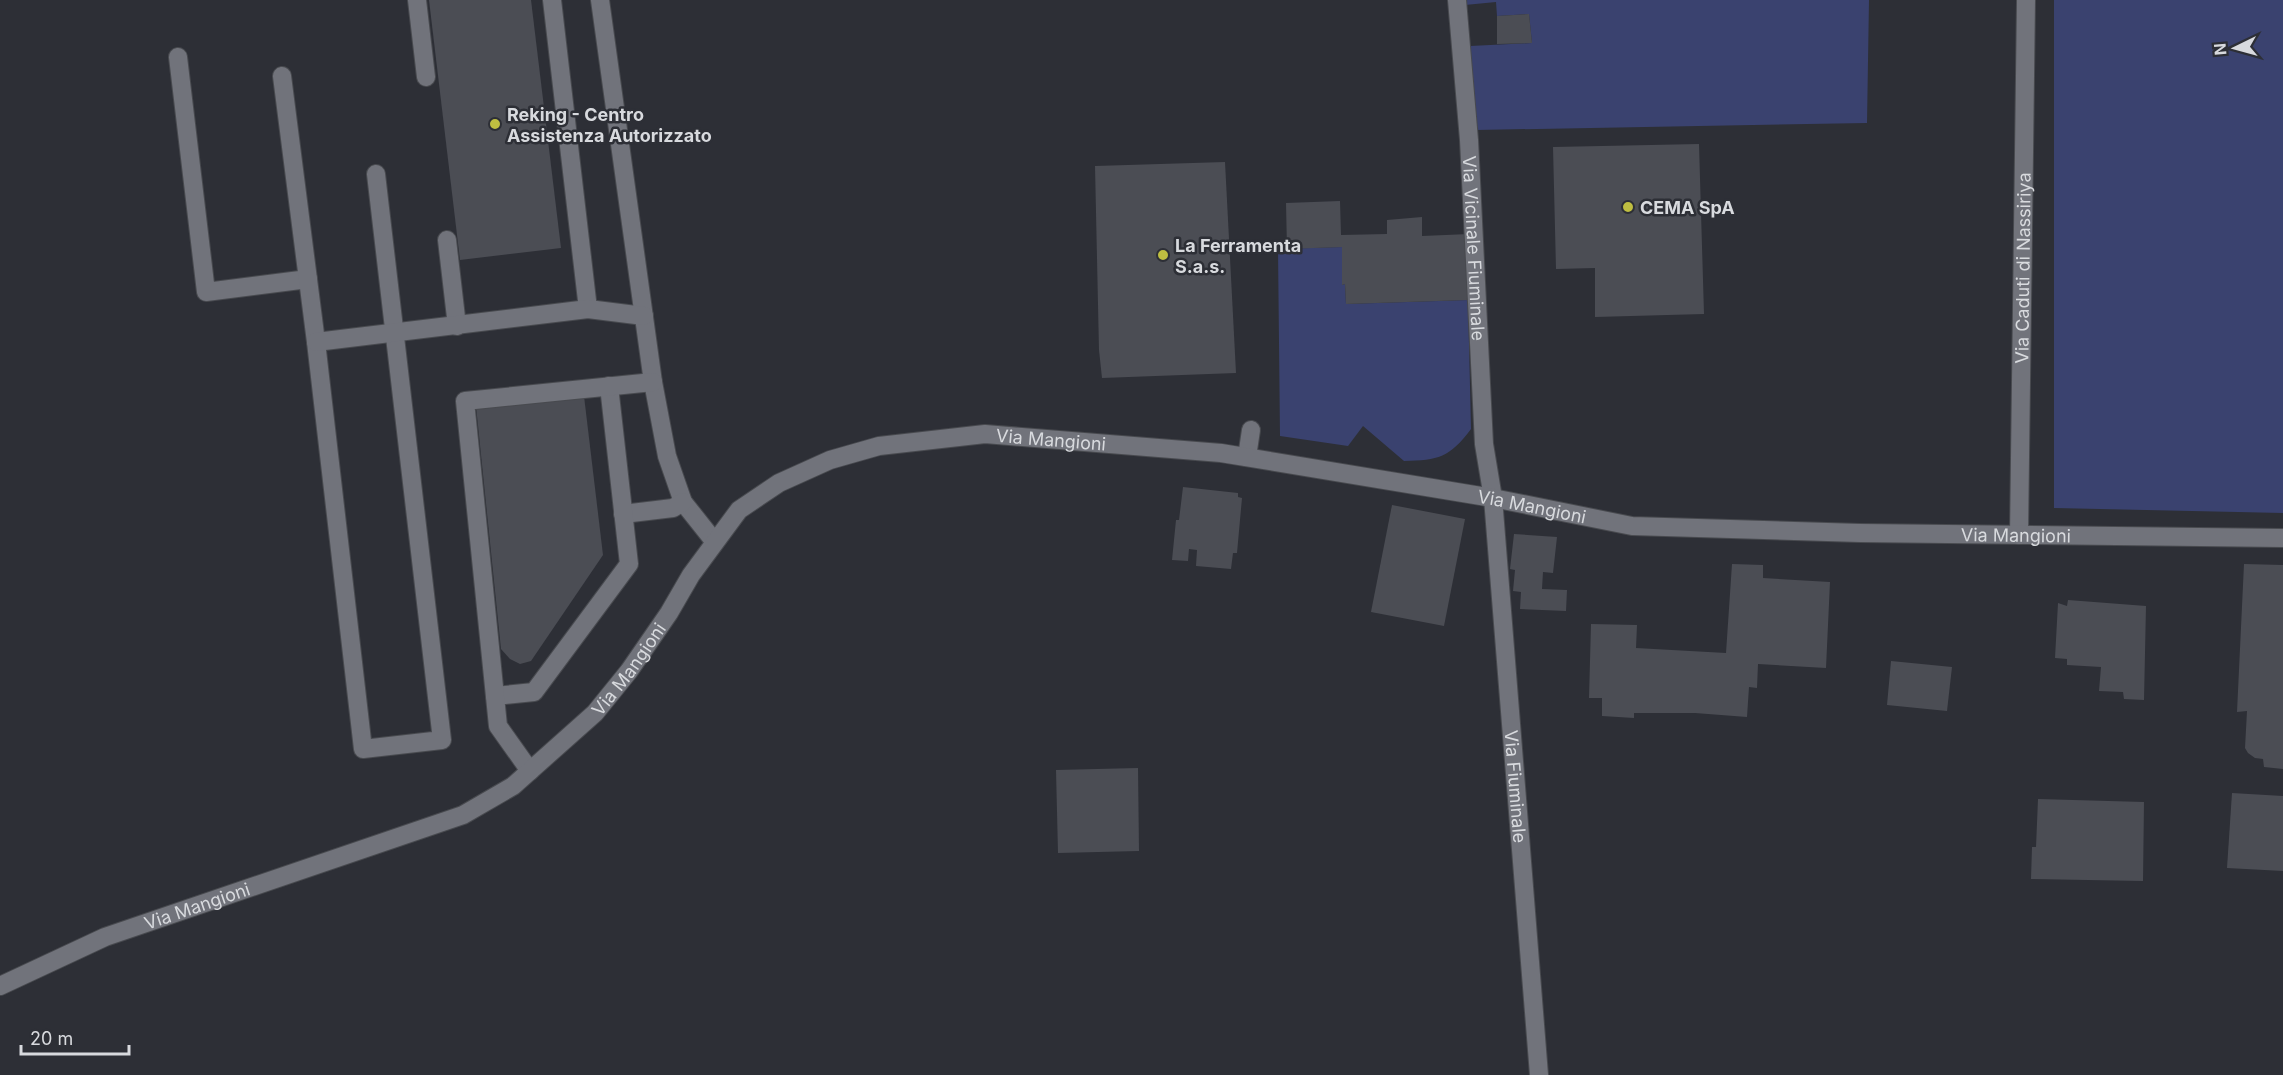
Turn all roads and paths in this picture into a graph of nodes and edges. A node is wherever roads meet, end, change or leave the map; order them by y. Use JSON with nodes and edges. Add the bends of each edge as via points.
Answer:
{"nodes":[{"id":1,"x":417,"y":0,"type":"edge"},
{"id":2,"x":552,"y":0,"type":"edge"},
{"id":3,"x":600,"y":0,"type":"edge"},
{"id":4,"x":1457,"y":0,"type":"edge"},
{"id":5,"x":2026,"y":0,"type":"edge"},
{"id":6,"x":178,"y":57,"type":"dead end"},
{"id":7,"x":282,"y":76,"type":"dead end"},
{"id":8,"x":426,"y":77,"type":"dead end"},
{"id":9,"x":376,"y":174,"type":"dead end"},
{"id":10,"x":447,"y":240,"type":"dead end"},
{"id":11,"x":308,"y":279,"type":"junction"},
{"id":12,"x":588,"y":309,"type":"junction"},
{"id":13,"x":644,"y":316,"type":"junction"},
{"id":14,"x":457,"y":326,"type":"junction"},
{"id":15,"x":396,"y":333,"type":"junction"},
{"id":16,"x":316,"y":342,"type":"junction"},
{"id":17,"x":653,"y":382,"type":"junction"},
{"id":18,"x":609,"y":386,"type":"junction"},
{"id":19,"x":1251,"y":430,"type":"dead end"},
{"id":20,"x":1247,"y":457,"type":"junction"},
{"id":21,"x":1493,"y":498,"type":"junction"},
{"id":22,"x":683,"y":502,"type":"junction"},
{"id":23,"x":623,"y":514,"type":"junction"},
{"id":24,"x":2019,"y":536,"type":"junction"},
{"id":25,"x":2283,"y":538,"type":"edge"},
{"id":26,"x":714,"y":541,"type":"junction"},
{"id":27,"x":495,"y":696,"type":"junction"},
{"id":28,"x":530,"y":771,"type":"junction"},
{"id":29,"x":0,"y":986,"type":"edge"},
{"id":30,"x":1539,"y":1075,"type":"edge"}],
"edges":[{"from":1,"to":8,"type":"street"},
{"from":2,"to":12,"type":"street"},
{"from":3,"to":13,"type":"street"},
{"from":4,"to":21,"type":"street","name":"Via Vicinale Fiuminale","via":[[1469,140],[1485,444]]},
{"from":5,"to":24,"type":"street","name":"Via Caduti di Nassiriya"},
{"from":6,"to":11,"type":"street","via":[[206,292]]},
{"from":7,"to":11,"type":"street"},
{"from":9,"to":15,"type":"street"},
{"from":10,"to":14,"type":"street"},
{"from":11,"to":16,"type":"street"},
{"from":12,"to":13,"type":"street"},
{"from":12,"to":14,"type":"street"},
{"from":13,"to":17,"type":"street"},
{"from":14,"to":15,"type":"street"},
{"from":15,"to":16,"type":"street"},
{"from":15,"to":16,"type":"street","via":[[442,740],[363,749]]},
{"from":17,"to":18,"type":"street"},
{"from":17,"to":22,"type":"street","via":[[667,456]]},
{"from":18,"to":23,"type":"street"},
{"from":18,"to":27,"type":"street","via":[[465,401]]},
{"from":19,"to":20,"type":"street"},
{"from":20,"to":21,"type":"street","name":"Via Mangioni"},
{"from":20,"to":26,"type":"street","name":"Via Mangioni","via":[[985,434],[879,446],[830,460],[779,483],[739,510]]},
{"from":21,"to":24,"type":"street","name":"Via Mangioni","via":[[1632,526]]},
{"from":21,"to":30,"type":"street","name":"Via Fiuminale"},
{"from":22,"to":23,"type":"street","via":[[673,508]]},
{"from":22,"to":26,"type":"street"},
{"from":23,"to":27,"type":"street","via":[[629,564],[534,692]]},
{"from":24,"to":25,"type":"street","name":"Via Mangioni"},
{"from":26,"to":28,"type":"street","name":"Via Mangioni","via":[[629,671],[595,713]]},
{"from":27,"to":28,"type":"street","via":[[498,726]]},
{"from":28,"to":29,"type":"street","name":"Via Mangioni","via":[[513,786],[463,815],[105,937]]}]}
